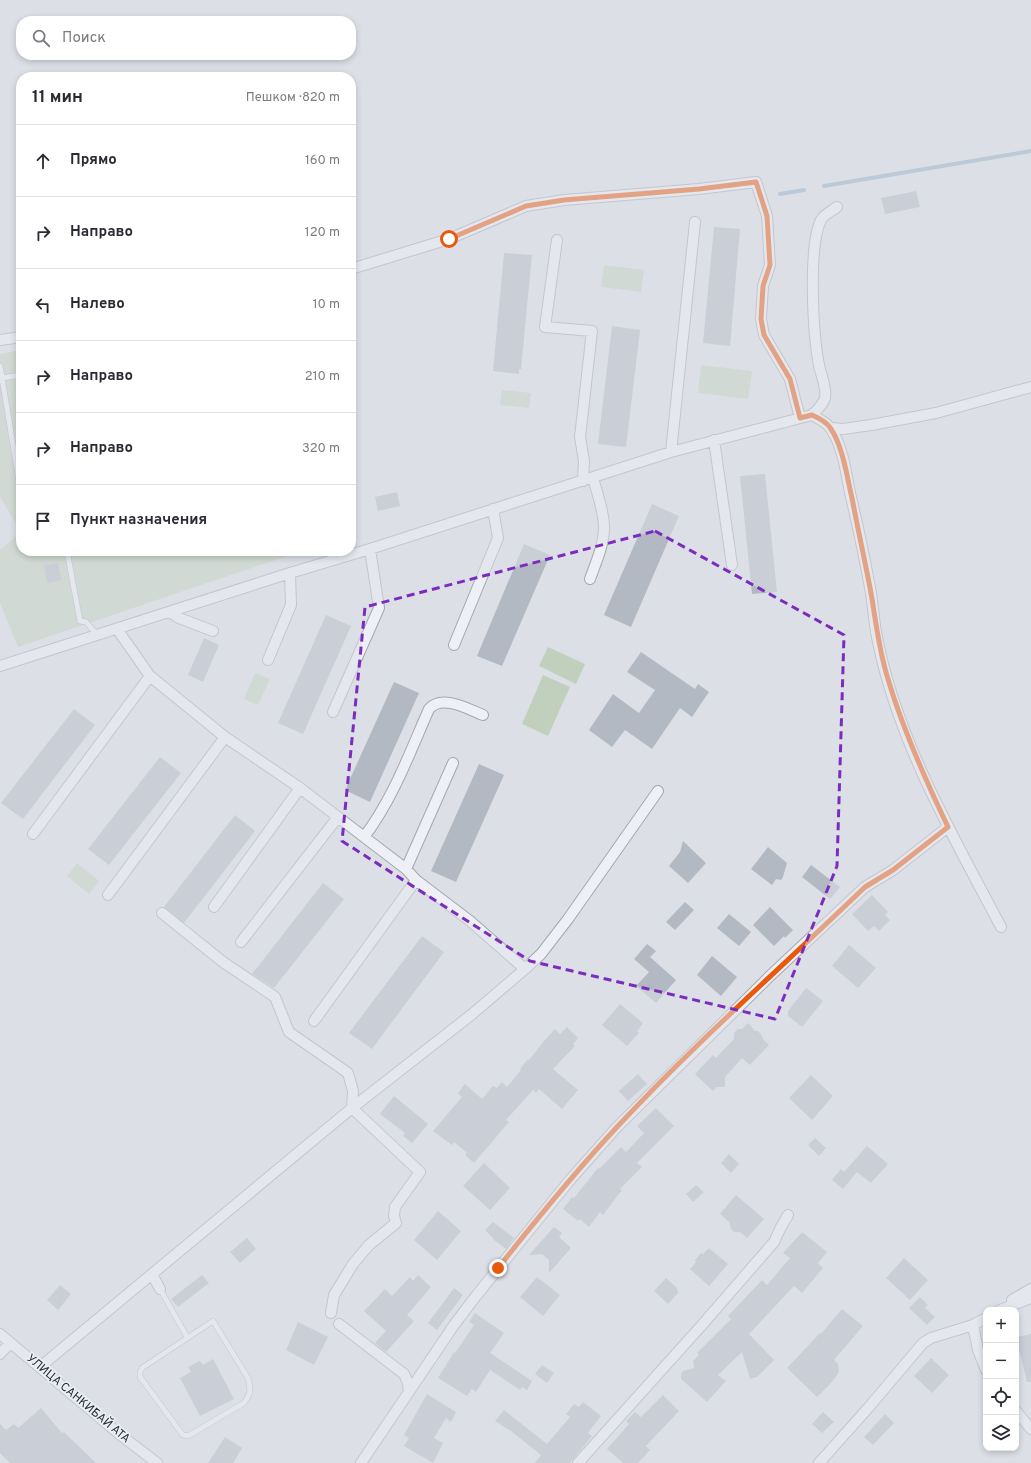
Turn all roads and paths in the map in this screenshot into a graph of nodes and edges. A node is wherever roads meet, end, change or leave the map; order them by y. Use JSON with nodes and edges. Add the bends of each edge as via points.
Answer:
{"nodes":[{"id":1,"x":838,"y":207,"type":"dead end"},
{"id":2,"x":694,"y":222,"type":"dead end"},
{"id":3,"x":557,"y":240,"type":"dead end"},
{"id":4,"x":356,"y":267,"type":"edge"},
{"id":5,"x":16,"y":338,"type":"edge"},
{"id":6,"x":0,"y":340,"type":"edge"},
{"id":7,"x":0,"y":366,"type":"edge"},
{"id":8,"x":16,"y":376,"type":"edge"},
{"id":9,"x":2,"y":378,"type":"junction"},
{"id":10,"x":1031,"y":387,"type":"edge"},
{"id":11,"x":812,"y":415,"type":"junction"},
{"id":12,"x":800,"y":418,"type":"junction"},
{"id":13,"x":831,"y":428,"type":"junction"},
{"id":14,"x":714,"y":440,"type":"junction"},
{"id":15,"x":671,"y":452,"type":"junction"},
{"id":16,"x":16,"y":463,"type":"edge"},
{"id":17,"x":593,"y":478,"type":"junction"},
{"id":18,"x":583,"y":481,"type":"junction"},
{"id":19,"x":493,"y":509,"type":"junction"},
{"id":20,"x":370,"y":549,"type":"junction"},
{"id":21,"x":356,"y":553,"type":"edge"},
{"id":22,"x":68,"y":556,"type":"edge"},
{"id":23,"x":347,"y":556,"type":"edge"},
{"id":24,"x":732,"y":565,"type":"dead end"},
{"id":25,"x":290,"y":573,"type":"junction"},
{"id":26,"x":590,"y":579,"type":"dead end"},
{"id":27,"x":170,"y":612,"type":"junction"},
{"id":28,"x":117,"y":629,"type":"junction"},
{"id":29,"x":213,"y":631,"type":"dead end"},
{"id":30,"x":97,"y":635,"type":"junction"},
{"id":31,"x":454,"y":645,"type":"dead end"},
{"id":32,"x":268,"y":660,"type":"dead end"},
{"id":33,"x":0,"y":666,"type":"edge"},
{"id":34,"x":150,"y":676,"type":"junction"},
{"id":35,"x":333,"y":712,"type":"dead end"},
{"id":36,"x":483,"y":715,"type":"dead end"},
{"id":37,"x":224,"y":736,"type":"junction"},
{"id":38,"x":453,"y":763,"type":"dead end"},
{"id":39,"x":300,"y":788,"type":"junction"},
{"id":40,"x":658,"y":791,"type":"dead end"},
{"id":41,"x":338,"y":817,"type":"junction"},
{"id":42,"x":948,"y":827,"type":"junction"},
{"id":43,"x":33,"y":834,"type":"dead end"},
{"id":44,"x":364,"y":837,"type":"junction"},
{"id":45,"x":406,"y":868,"type":"junction"},
{"id":46,"x":416,"y":880,"type":"junction"},
{"id":47,"x":108,"y":895,"type":"dead end"},
{"id":48,"x":214,"y":907,"type":"dead end"},
{"id":49,"x":162,"y":913,"type":"dead end"},
{"id":50,"x":1001,"y":927,"type":"dead end"},
{"id":51,"x":241,"y":942,"type":"dead end"},
{"id":52,"x":526,"y":969,"type":"junction"},
{"id":53,"x":314,"y":1021,"type":"dead end"},
{"id":54,"x":352,"y":1108,"type":"junction"},
{"id":55,"x":788,"y":1215,"type":"dead end"},
{"id":56,"x":152,"y":1274,"type":"junction"},
{"id":57,"x":160,"y":1289,"type":"joint"},
{"id":58,"x":1031,"y":1289,"type":"edge"},
{"id":59,"x":1031,"y":1298,"type":"edge"},
{"id":60,"x":1004,"y":1307,"type":"edge"},
{"id":61,"x":1007,"y":1307,"type":"edge"},
{"id":62,"x":332,"y":1313,"type":"dead end"},
{"id":63,"x":983,"y":1320,"type":"edge"},
{"id":64,"x":339,"y":1324,"type":"dead end"},
{"id":65,"x":973,"y":1325,"type":"junction"},
{"id":66,"x":0,"y":1334,"type":"edge"},
{"id":67,"x":187,"y":1337,"type":"junction"},
{"id":68,"x":10,"y":1343,"type":"junction"},
{"id":69,"x":0,"y":1354,"type":"edge"},
{"id":70,"x":983,"y":1362,"type":"edge"},
{"id":71,"x":40,"y":1368,"type":"junction"},
{"id":72,"x":409,"y":1392,"type":"junction"},
{"id":73,"x":1019,"y":1415,"type":"edge"},
{"id":74,"x":1031,"y":1429,"type":"edge"},
{"id":75,"x":157,"y":1463,"type":"edge"},
{"id":76,"x":361,"y":1463,"type":"edge"},
{"id":77,"x":578,"y":1463,"type":"edge"},
{"id":78,"x":819,"y":1463,"type":"edge"}],
"edges":[{"from":1,"to":11,"type":"street","via":[[821,220],[814,253],[815,333],[825,398],[821,407]]},
{"from":2,"to":15,"type":"street"},
{"from":3,"to":18,"type":"street","via":[[545,327],[592,331],[580,437],[584,462]]},
{"from":4,"to":12,"type":"street","via":[[449,239],[526,206],[564,200],[756,182],[767,216],[770,265],[763,286],[761,319],[764,335],[790,379]]},
{"from":5,"to":6,"type":"street"},
{"from":7,"to":9,"type":"lane"},
{"from":8,"to":9,"type":"lane"},
{"from":9,"to":16,"type":"lane"},
{"from":10,"to":13,"type":"street","via":[[936,413],[843,429]]},
{"from":11,"to":12,"type":"street"},
{"from":11,"to":13,"type":"street"},
{"from":12,"to":14,"type":"street"},
{"from":13,"to":42,"type":"street","via":[[846,471],[866,567],[876,634],[887,678],[918,764]]},
{"from":14,"to":15,"type":"street"},
{"from":14,"to":24,"type":"street"},
{"from":15,"to":17,"type":"street"},
{"from":17,"to":18,"type":"street"},
{"from":17,"to":26,"type":"street","via":[[604,527],[603,540]]},
{"from":18,"to":19,"type":"street"},
{"from":19,"to":20,"type":"street"},
{"from":19,"to":31,"type":"street","via":[[498,538]]},
{"from":20,"to":21,"type":"street"},
{"from":20,"to":35,"type":"street","via":[[379,608]]},
{"from":22,"to":30,"type":"lane","via":[[80,621],[86,622]]},
{"from":23,"to":25,"type":"street"},
{"from":25,"to":27,"type":"street"},
{"from":25,"to":32,"type":"street","via":[[291,606]]},
{"from":27,"to":28,"type":"street"},
{"from":27,"to":29,"type":"street"},
{"from":28,"to":30,"type":"street"},
{"from":28,"to":34,"type":"street"},
{"from":30,"to":33,"type":"street"},
{"from":34,"to":37,"type":"street"},
{"from":34,"to":43,"type":"street"},
{"from":36,"to":44,"type":"street","via":[[446,701],[437,703],[429,709],[378,819]]},
{"from":37,"to":39,"type":"street"},
{"from":37,"to":47,"type":"street"},
{"from":38,"to":45,"type":"street"},
{"from":39,"to":41,"type":"street"},
{"from":39,"to":48,"type":"street"},
{"from":40,"to":52,"type":"street","via":[[568,920]]},
{"from":41,"to":44,"type":"street"},
{"from":41,"to":51,"type":"street"},
{"from":42,"to":50,"type":"street"},
{"from":42,"to":72,"type":"street","via":[[893,870],[865,887],[711,1032],[617,1127],[493,1273]]},
{"from":44,"to":45,"type":"street"},
{"from":45,"to":46,"type":"street"},
{"from":46,"to":52,"type":"street"},
{"from":46,"to":53,"type":"street"},
{"from":49,"to":54,"type":"street","via":[[223,962],[275,997],[289,1032],[348,1073],[353,1091]]},
{"from":52,"to":54,"type":"street"},
{"from":54,"to":56,"type":"street"},
{"from":54,"to":62,"type":"street","via":[[420,1172],[395,1207],[396,1223],[369,1245],[341,1282],[334,1295]]},
{"from":55,"to":77,"type":"street","via":[[774,1242]]},
{"from":56,"to":57,"type":"street"},
{"from":56,"to":71,"type":"street"},
{"from":57,"to":67,"type":"lane"},
{"from":58,"to":60,"type":"street","via":[[1014,1298]]},
{"from":59,"to":61,"type":"street"},
{"from":63,"to":65,"type":"street"},
{"from":64,"to":72,"type":"street","via":[[404,1374]]},
{"from":65,"to":70,"type":"street"},
{"from":65,"to":78,"type":"street","via":[[923,1343]]},
{"from":66,"to":68,"type":"street","name":"УЛИЦА САНКИБАЙ АТА"},
{"from":67,"to":67,"type":"lane","via":[[142,1368],[140,1377],[182,1434],[188,1436],[244,1403],[250,1396],[251,1388],[248,1378],[213,1320]]},
{"from":68,"to":69,"type":"street"},
{"from":68,"to":71,"type":"street","name":"УЛИЦА САНКИБАЙ АТА"},
{"from":71,"to":75,"type":"street","name":"УЛИЦА САНКИБАЙ АТА"},
{"from":72,"to":76,"type":"street"},
{"from":73,"to":74,"type":"street"}]}
